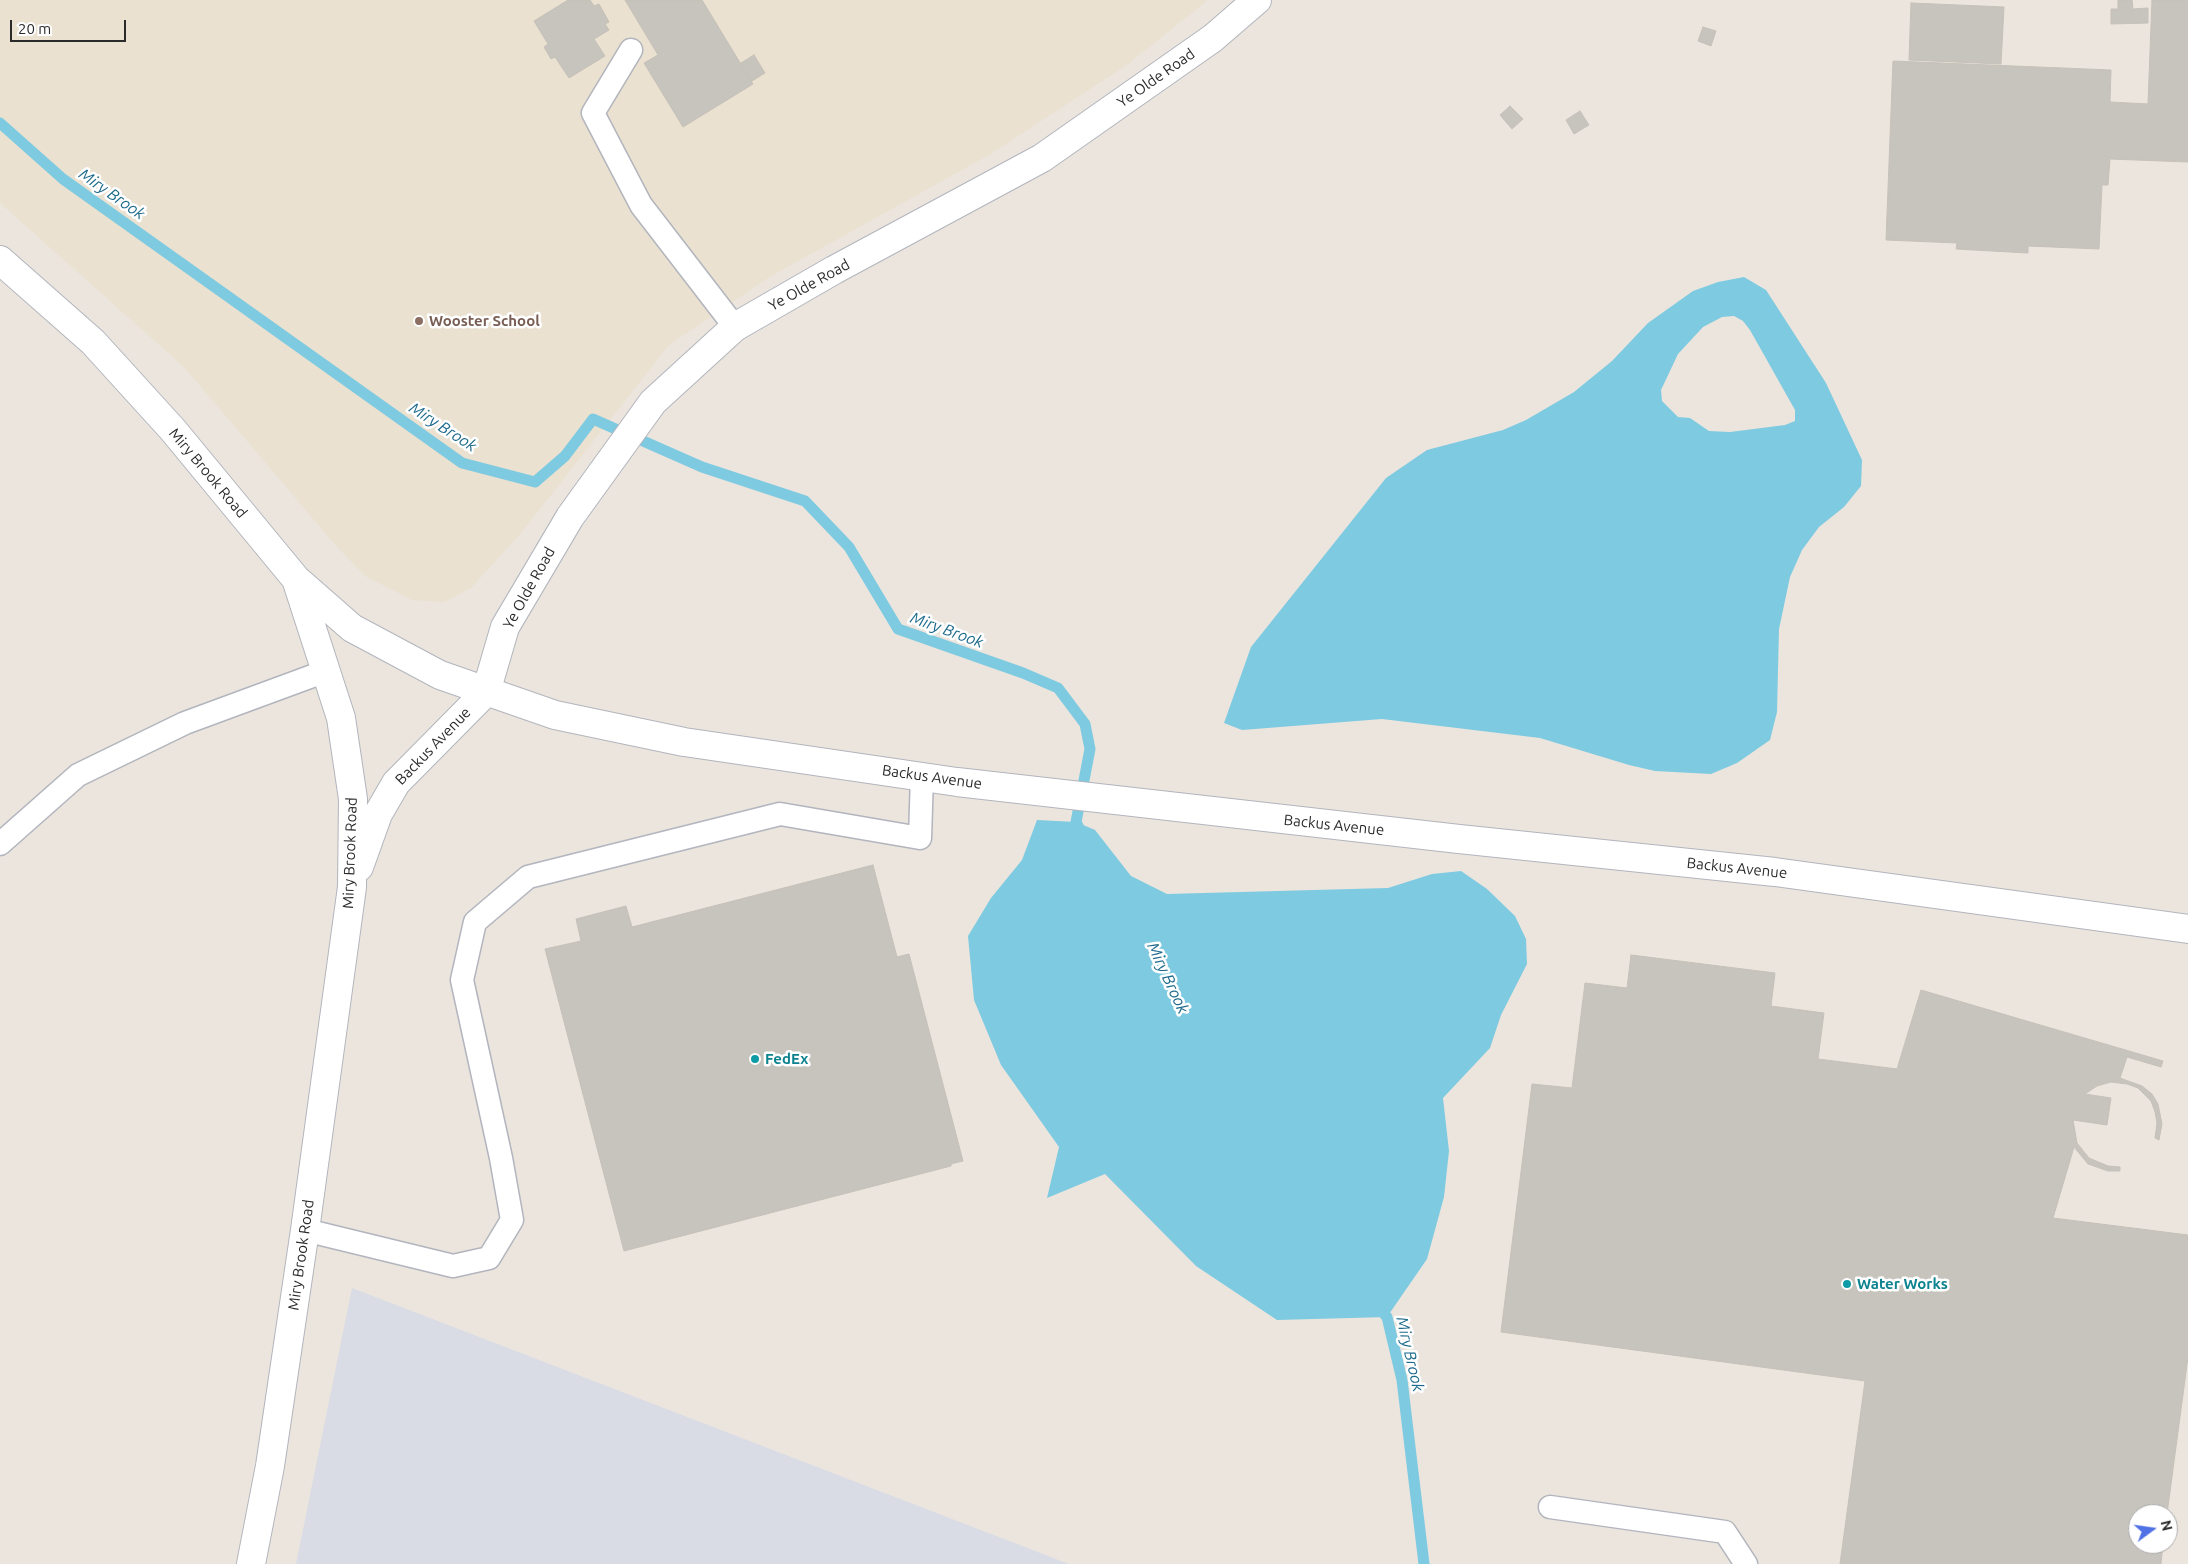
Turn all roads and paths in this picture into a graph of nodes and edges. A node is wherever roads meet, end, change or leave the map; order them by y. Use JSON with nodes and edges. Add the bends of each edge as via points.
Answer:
{"nodes":[{"id":1,"x":1257,"y":0,"type":"edge"},
{"id":2,"x":631,"y":50,"type":"dead end"},
{"id":3,"x":0,"y":260,"type":"edge"},
{"id":4,"x":735,"y":327,"type":"junction"},
{"id":5,"x":296,"y":579,"type":"junction"},
{"id":6,"x":326,"y":671,"type":"junction"},
{"id":7,"x":486,"y":692,"type":"junction"},
{"id":8,"x":922,"y":776,"type":"junction"},
{"id":9,"x":0,"y":844,"type":"edge"},
{"id":10,"x":352,"y":887,"type":"junction"},
{"id":11,"x":2188,"y":929,"type":"edge"},
{"id":12,"x":305,"y":1230,"type":"junction"},
{"id":13,"x":1550,"y":1507,"type":"dead end"},
{"id":14,"x":251,"y":1564,"type":"edge"},
{"id":15,"x":1746,"y":1564,"type":"edge"}],
"edges":[{"from":1,"to":4,"type":"main road","name":"Ye Olde Road","via":[[1213,38],[1042,158]]},
{"from":2,"to":4,"type":"lane","via":[[593,113],[641,205]]},
{"from":3,"to":5,"type":"main road","name":"Miry Brook Road","via":[[99,350],[173,430]]},
{"from":4,"to":7,"type":"main road","name":"Ye Olde Road","via":[[653,402],[570,517],[505,627]]},
{"from":5,"to":6,"type":"main road","name":"Miry Brook Road"},
{"from":5,"to":7,"type":"main road","name":"Backus Avenue","via":[[352,628],[440,675]]},
{"from":6,"to":9,"type":"lane","via":[[185,723],[78,775]]},
{"from":6,"to":10,"type":"main road","name":"Miry Brook Road","via":[[341,718],[354,799]]},
{"from":7,"to":8,"type":"main road","name":"Backus Avenue","via":[[555,715],[684,742]]},
{"from":7,"to":10,"type":"main road","name":"Backus Avenue","via":[[396,783],[378,814]]},
{"from":8,"to":11,"type":"main road","name":"Backus Avenue","via":[[1775,872]]},
{"from":8,"to":12,"type":"lane","via":[[920,838],[780,814],[528,877],[475,922],[462,980],[502,1158],[512,1220],[489,1258],[453,1266]]},
{"from":10,"to":12,"type":"main road","name":"Miry Brook Road"},
{"from":12,"to":14,"type":"main road","name":"Miry Brook Road","via":[[270,1466]]},
{"from":13,"to":15,"type":"lane","via":[[1725,1532]]}]}
